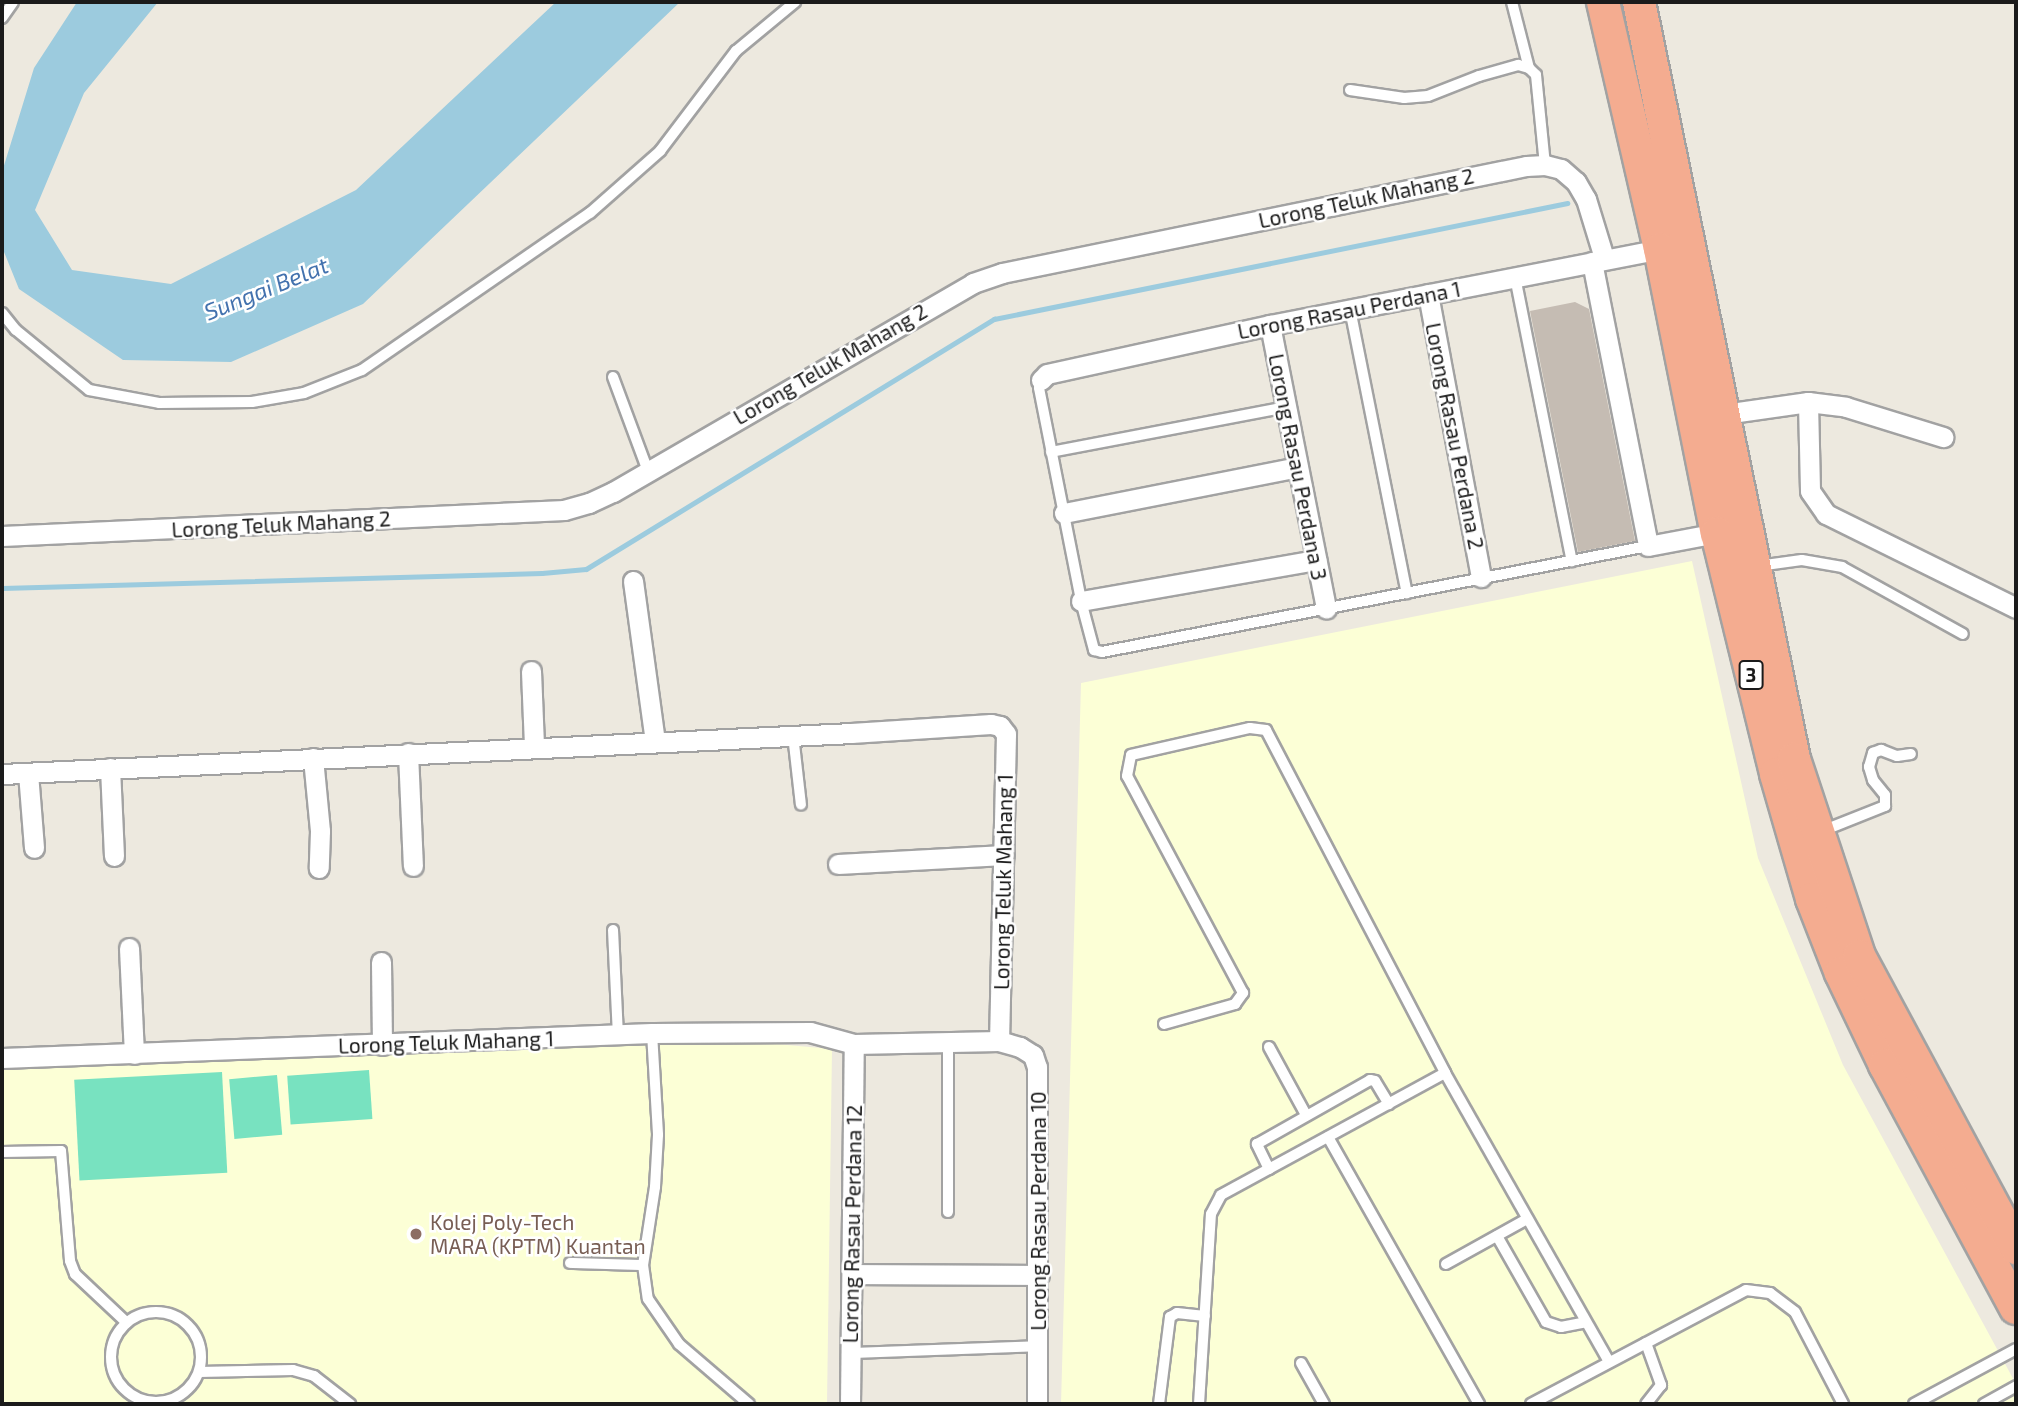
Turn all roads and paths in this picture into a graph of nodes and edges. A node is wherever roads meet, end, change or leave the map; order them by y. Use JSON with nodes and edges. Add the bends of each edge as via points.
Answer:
{"nodes":[{"id":1,"x":13,"y":2,"type":"edge"},
{"id":2,"x":795,"y":2,"type":"edge"},
{"id":3,"x":1512,"y":2,"type":"edge"},
{"id":4,"x":1604,"y":2,"type":"edge"},
{"id":5,"x":1639,"y":2,"type":"edge"},
{"id":6,"x":2,"y":18,"type":"edge"},
{"id":7,"x":1529,"y":68,"type":"junction"},
{"id":8,"x":1350,"y":90,"type":"dead end"},
{"id":9,"x":1545,"y":164,"type":"junction"},
{"id":10,"x":1660,"y":249,"type":"junction"},
{"id":11,"x":1598,"y":260,"type":"junction"},
{"id":12,"x":1515,"y":277,"type":"junction"},
{"id":13,"x":1428,"y":294,"type":"junction"},
{"id":14,"x":1350,"y":309,"type":"junction"},
{"id":15,"x":2,"y":313,"type":"edge"},
{"id":16,"x":1270,"y":325,"type":"junction"},
{"id":17,"x":613,"y":377,"type":"dead end"},
{"id":18,"x":1041,"y":380,"type":"joint"},
{"id":19,"x":1808,"y":402,"type":"junction"},
{"id":20,"x":1286,"y":407,"type":"junction"},
{"id":21,"x":1724,"y":414,"type":"junction"},
{"id":22,"x":1943,"y":437,"type":"dead end"},
{"id":23,"x":1051,"y":452,"type":"junction"},
{"id":24,"x":1298,"y":467,"type":"junction"},
{"id":25,"x":648,"y":471,"type":"junction"},
{"id":26,"x":1064,"y":513,"type":"junction"},
{"id":27,"x":1717,"y":533,"type":"junction"},
{"id":28,"x":2,"y":536,"type":"edge"},
{"id":29,"x":1648,"y":546,"type":"junction"},
{"id":30,"x":1316,"y":560,"type":"junction"},
{"id":31,"x":1572,"y":561,"type":"junction"},
{"id":32,"x":1755,"y":566,"type":"junction"},
{"id":33,"x":1481,"y":577,"type":"junction"},
{"id":34,"x":633,"y":581,"type":"dead end"},
{"id":35,"x":1407,"y":593,"type":"junction"},
{"id":36,"x":1081,"y":601,"type":"junction"},
{"id":37,"x":2016,"y":608,"type":"edge"},
{"id":38,"x":1326,"y":609,"type":"junction"},
{"id":39,"x":1963,"y":634,"type":"dead end"},
{"id":40,"x":531,"y":671,"type":"dead end"},
{"id":41,"x":793,"y":735,"type":"junction"},
{"id":42,"x":655,"y":741,"type":"junction"},
{"id":43,"x":534,"y":747,"type":"junction"},
{"id":44,"x":408,"y":753,"type":"junction"},
{"id":45,"x":1911,"y":754,"type":"dead end"},
{"id":46,"x":313,"y":758,"type":"junction"},
{"id":47,"x":110,"y":768,"type":"junction"},
{"id":48,"x":28,"y":772,"type":"junction"},
{"id":49,"x":2,"y":774,"type":"edge"},
{"id":50,"x":801,"y":805,"type":"dead end"},
{"id":51,"x":1818,"y":832,"type":"junction"},
{"id":52,"x":34,"y":848,"type":"dead end"},
{"id":53,"x":1003,"y":855,"type":"junction"},
{"id":54,"x":114,"y":856,"type":"dead end"},
{"id":55,"x":838,"y":864,"type":"dead end"},
{"id":56,"x":413,"y":866,"type":"dead end"},
{"id":57,"x":319,"y":867,"type":"dead end"},
{"id":58,"x":613,"y":930,"type":"dead end"},
{"id":59,"x":129,"y":948,"type":"dead end"},
{"id":60,"x":381,"y":961,"type":"dead end"},
{"id":61,"x":1164,"y":1024,"type":"dead end"},
{"id":62,"x":652,"y":1033,"type":"junction"},
{"id":63,"x":618,"y":1035,"type":"junction"},
{"id":64,"x":999,"y":1041,"type":"junction"},
{"id":65,"x":948,"y":1042,"type":"junction"},
{"id":66,"x":854,"y":1044,"type":"junction"},
{"id":67,"x":382,"y":1045,"type":"junction"},
{"id":68,"x":1269,"y":1047,"type":"dead end"},
{"id":69,"x":134,"y":1054,"type":"junction"},
{"id":70,"x":2,"y":1058,"type":"edge"},
{"id":71,"x":1445,"y":1073,"type":"junction"},
{"id":72,"x":1388,"y":1104,"type":"junction"},
{"id":73,"x":1306,"y":1115,"type":"junction"},
{"id":74,"x":1328,"y":1137,"type":"junction"},
{"id":75,"x":2,"y":1152,"type":"edge"},
{"id":76,"x":1269,"y":1169,"type":"junction"},
{"id":77,"x":948,"y":1212,"type":"dead end"},
{"id":78,"x":1527,"y":1219,"type":"junction"},
{"id":79,"x":1497,"y":1236,"type":"junction"},
{"id":80,"x":2016,"y":1248,"type":"edge"},
{"id":81,"x":570,"y":1263,"type":"dead end"},
{"id":82,"x":1446,"y":1264,"type":"dead end"},
{"id":83,"x":643,"y":1265,"type":"junction"},
{"id":84,"x":852,"y":1274,"type":"junction"},
{"id":85,"x":1039,"y":1275,"type":"junction"},
{"id":86,"x":2016,"y":1308,"type":"edge"},
{"id":87,"x":1205,"y":1316,"type":"junction"},
{"id":88,"x":1586,"y":1322,"type":"junction"},
{"id":89,"x":127,"y":1323,"type":"junction"},
{"id":90,"x":1646,"y":1343,"type":"junction"},
{"id":91,"x":1038,"y":1346,"type":"junction"},
{"id":92,"x":2016,"y":1349,"type":"edge"},
{"id":93,"x":850,"y":1353,"type":"junction"},
{"id":94,"x":1609,"y":1362,"type":"junction"},
{"id":95,"x":1301,"y":1363,"type":"dead end"},
{"id":96,"x":199,"y":1372,"type":"junction"},
{"id":97,"x":2016,"y":1386,"type":"edge"},
{"id":98,"x":159,"y":1403,"type":"edge"},
{"id":99,"x":350,"y":1404,"type":"edge"},
{"id":100,"x":749,"y":1404,"type":"edge"},
{"id":101,"x":850,"y":1404,"type":"edge"},
{"id":102,"x":1037,"y":1404,"type":"edge"},
{"id":103,"x":1159,"y":1404,"type":"edge"},
{"id":104,"x":1199,"y":1404,"type":"edge"},
{"id":105,"x":1324,"y":1404,"type":"edge"},
{"id":106,"x":1479,"y":1404,"type":"edge"},
{"id":107,"x":1531,"y":1404,"type":"edge"},
{"id":108,"x":1646,"y":1404,"type":"edge"},
{"id":109,"x":1843,"y":1404,"type":"edge"},
{"id":110,"x":1914,"y":1404,"type":"edge"},
{"id":111,"x":1984,"y":1404,"type":"edge"}],
"edges":[{"from":1,"to":6,"type":"lane"},
{"from":2,"to":15,"type":"lane","via":[[736,51],[660,151],[590,213],[362,370],[304,393],[253,402],[159,404],[89,390]]},
{"from":3,"to":7,"type":"lane"},
{"from":4,"to":10,"type":"highway","number":"3"},
{"from":5,"to":21,"type":"highway","number":"3"},
{"from":7,"to":8,"type":"lane","via":[[1518,65],[1428,96],[1404,98]]},
{"from":7,"to":9,"type":"lane","via":[[1536,75]]},
{"from":9,"to":11,"type":"street","via":[[1576,182],[1586,199]]},
{"from":9,"to":25,"type":"street","name":"Lorong Teluk Mahang 2","via":[[1002,273],[947,296]]},
{"from":10,"to":11,"type":"street","name":"Lorong Rasau Perdana 1"},
{"from":10,"to":27,"type":"highway","number":"3"},
{"from":11,"to":12,"type":"street","name":"Lorong Rasau Perdana 1"},
{"from":11,"to":29,"type":"street"},
{"from":12,"to":13,"type":"street","name":"Lorong Rasau Perdana 1"},
{"from":12,"to":31,"type":"lane"},
{"from":13,"to":14,"type":"street","name":"Lorong Rasau Perdana 1"},
{"from":13,"to":33,"type":"street","name":"Lorong Rasau Perdana 2"},
{"from":14,"to":16,"type":"street","name":"Lorong Rasau Perdana 1"},
{"from":14,"to":35,"type":"lane"},
{"from":16,"to":18,"type":"street","name":"Lorong Rasau Perdana 1","via":[[1046,374]]},
{"from":16,"to":20,"type":"street","name":"Lorong Rasau Perdana 3"},
{"from":17,"to":25,"type":"lane"},
{"from":18,"to":23,"type":"lane"},
{"from":19,"to":21,"type":"street"},
{"from":19,"to":22,"type":"street","via":[[1846,407]]},
{"from":19,"to":37,"type":"street","via":[[1810,491],[1826,514]]},
{"from":20,"to":23,"type":"lane"},
{"from":20,"to":24,"type":"street","name":"Lorong Rasau Perdana 3"},
{"from":21,"to":32,"type":"highway","number":"3"},
{"from":23,"to":26,"type":"lane"},
{"from":24,"to":26,"type":"street"},
{"from":24,"to":30,"type":"street","name":"Lorong Rasau Perdana 3"},
{"from":25,"to":28,"type":"street","name":"Lorong Teluk Mahang 2","via":[[589,503],[564,510]]},
{"from":26,"to":36,"type":"lane"},
{"from":27,"to":29,"type":"street"},
{"from":27,"to":86,"type":"highway","number":"3","via":[[1812,899],[1885,1065]]},
{"from":29,"to":31,"type":"lane"},
{"from":30,"to":36,"type":"street"},
{"from":30,"to":38,"type":"street","name":"Lorong Rasau Perdana 3"},
{"from":31,"to":33,"type":"lane"},
{"from":32,"to":39,"type":"lane","via":[[1802,560],[1842,567]]},
{"from":32,"to":51,"type":"highway","number":"3","via":[[1794,759]]},
{"from":33,"to":35,"type":"lane"},
{"from":34,"to":42,"type":"street"},
{"from":35,"to":38,"type":"lane"},
{"from":36,"to":38,"type":"lane","via":[[1094,650],[1102,652]]},
{"from":40,"to":43,"type":"street"},
{"from":41,"to":42,"type":"street","name":"Lorong Teluk Mahang 1"},
{"from":41,"to":50,"type":"lane"},
{"from":41,"to":53,"type":"street","name":"Lorong Teluk Mahang 1","via":[[1000,726],[1006,734]]},
{"from":42,"to":43,"type":"street","name":"Lorong Teluk Mahang 1"},
{"from":43,"to":44,"type":"street","name":"Lorong Teluk Mahang 1"},
{"from":44,"to":46,"type":"street","name":"Lorong Teluk Mahang 1"},
{"from":44,"to":56,"type":"street"},
{"from":45,"to":51,"type":"lane","via":[[1872,753],[1869,767],[1887,801],[1880,809]]},
{"from":46,"to":47,"type":"street","name":"Lorong Teluk Mahang 1"},
{"from":46,"to":57,"type":"street"},
{"from":47,"to":48,"type":"street","name":"Lorong Teluk Mahang 1"},
{"from":47,"to":54,"type":"street"},
{"from":48,"to":49,"type":"street","name":"Lorong Teluk Mahang 1"},
{"from":48,"to":52,"type":"street"},
{"from":51,"to":80,"type":"highway","number":"3","via":[[1859,956]]},
{"from":53,"to":55,"type":"street"},
{"from":53,"to":64,"type":"street","name":"Lorong Teluk Mahang 1"},
{"from":58,"to":63,"type":"lane"},
{"from":59,"to":69,"type":"street"},
{"from":60,"to":67,"type":"street"},
{"from":61,"to":71,"type":"lane","via":[[1235,1004],[1243,993],[1127,776],[1130,755],[1250,728],[1266,730]]},
{"from":62,"to":63,"type":"street","name":"Lorong Teluk Mahang 1"},
{"from":62,"to":66,"type":"street","name":"Lorong Teluk Mahang 1","via":[[810,1032]]},
{"from":62,"to":83,"type":"lane","via":[[658,1135]]},
{"from":63,"to":67,"type":"street","name":"Lorong Teluk Mahang 1"},
{"from":64,"to":65,"type":"street","name":"Lorong Teluk Mahang 1"},
{"from":64,"to":85,"type":"street","name":"Lorong Rasau Perdana 10","via":[[1033,1055],[1037,1067]]},
{"from":65,"to":66,"type":"street","name":"Lorong Teluk Mahang 1"},
{"from":65,"to":77,"type":"lane"},
{"from":66,"to":84,"type":"street","name":"Lorong Rasau Perdana 12"},
{"from":67,"to":69,"type":"street","name":"Lorong Teluk Mahang 1"},
{"from":68,"to":73,"type":"lane"},
{"from":69,"to":70,"type":"street","name":"Lorong Teluk Mahang 1"},
{"from":71,"to":72,"type":"lane"},
{"from":71,"to":78,"type":"lane"},
{"from":72,"to":73,"type":"lane","via":[[1370,1080]]},
{"from":72,"to":74,"type":"lane"},
{"from":73,"to":76,"type":"lane","via":[[1257,1144]]},
{"from":74,"to":76,"type":"lane"},
{"from":74,"to":106,"type":"lane"},
{"from":75,"to":89,"type":"lane","via":[[61,1151],[70,1261],[75,1274]]},
{"from":76,"to":87,"type":"lane","via":[[1221,1195],[1215,1204]]},
{"from":78,"to":79,"type":"lane"},
{"from":78,"to":88,"type":"lane"},
{"from":79,"to":82,"type":"lane"},
{"from":79,"to":88,"type":"lane","via":[[1546,1322],[1561,1327]]},
{"from":81,"to":83,"type":"lane"},
{"from":83,"to":100,"type":"lane","via":[[648,1299],[666,1329]]},
{"from":84,"to":85,"type":"street"},
{"from":84,"to":93,"type":"street","name":"Lorong Rasau Perdana 12"},
{"from":85,"to":91,"type":"street","name":"Lorong Rasau Perdana 10"},
{"from":87,"to":103,"type":"lane","via":[[1177,1313],[1170,1317]]},
{"from":87,"to":104,"type":"lane"},
{"from":88,"to":94,"type":"lane"},
{"from":89,"to":96,"type":"lane","via":[[150,1313],[176,1317],[195,1335],[200,1347]]},
{"from":89,"to":98,"type":"lane","via":[[113,1344],[117,1380],[135,1397]]},
{"from":90,"to":94,"type":"lane"},
{"from":90,"to":108,"type":"lane","via":[[1661,1385]]},
{"from":90,"to":109,"type":"lane","via":[[1746,1290],[1770,1293],[1795,1312]]},
{"from":91,"to":93,"type":"lane"},
{"from":91,"to":102,"type":"street","name":"Lorong Rasau Perdana 10"},
{"from":92,"to":110,"type":"lane"},
{"from":93,"to":101,"type":"street","name":"Lorong Rasau Perdana 12"},
{"from":94,"to":107,"type":"lane"},
{"from":95,"to":105,"type":"lane"},
{"from":96,"to":98,"type":"lane","via":[[183,1393]]},
{"from":96,"to":99,"type":"lane","via":[[293,1370],[314,1376]]},
{"from":97,"to":111,"type":"lane"}]}
